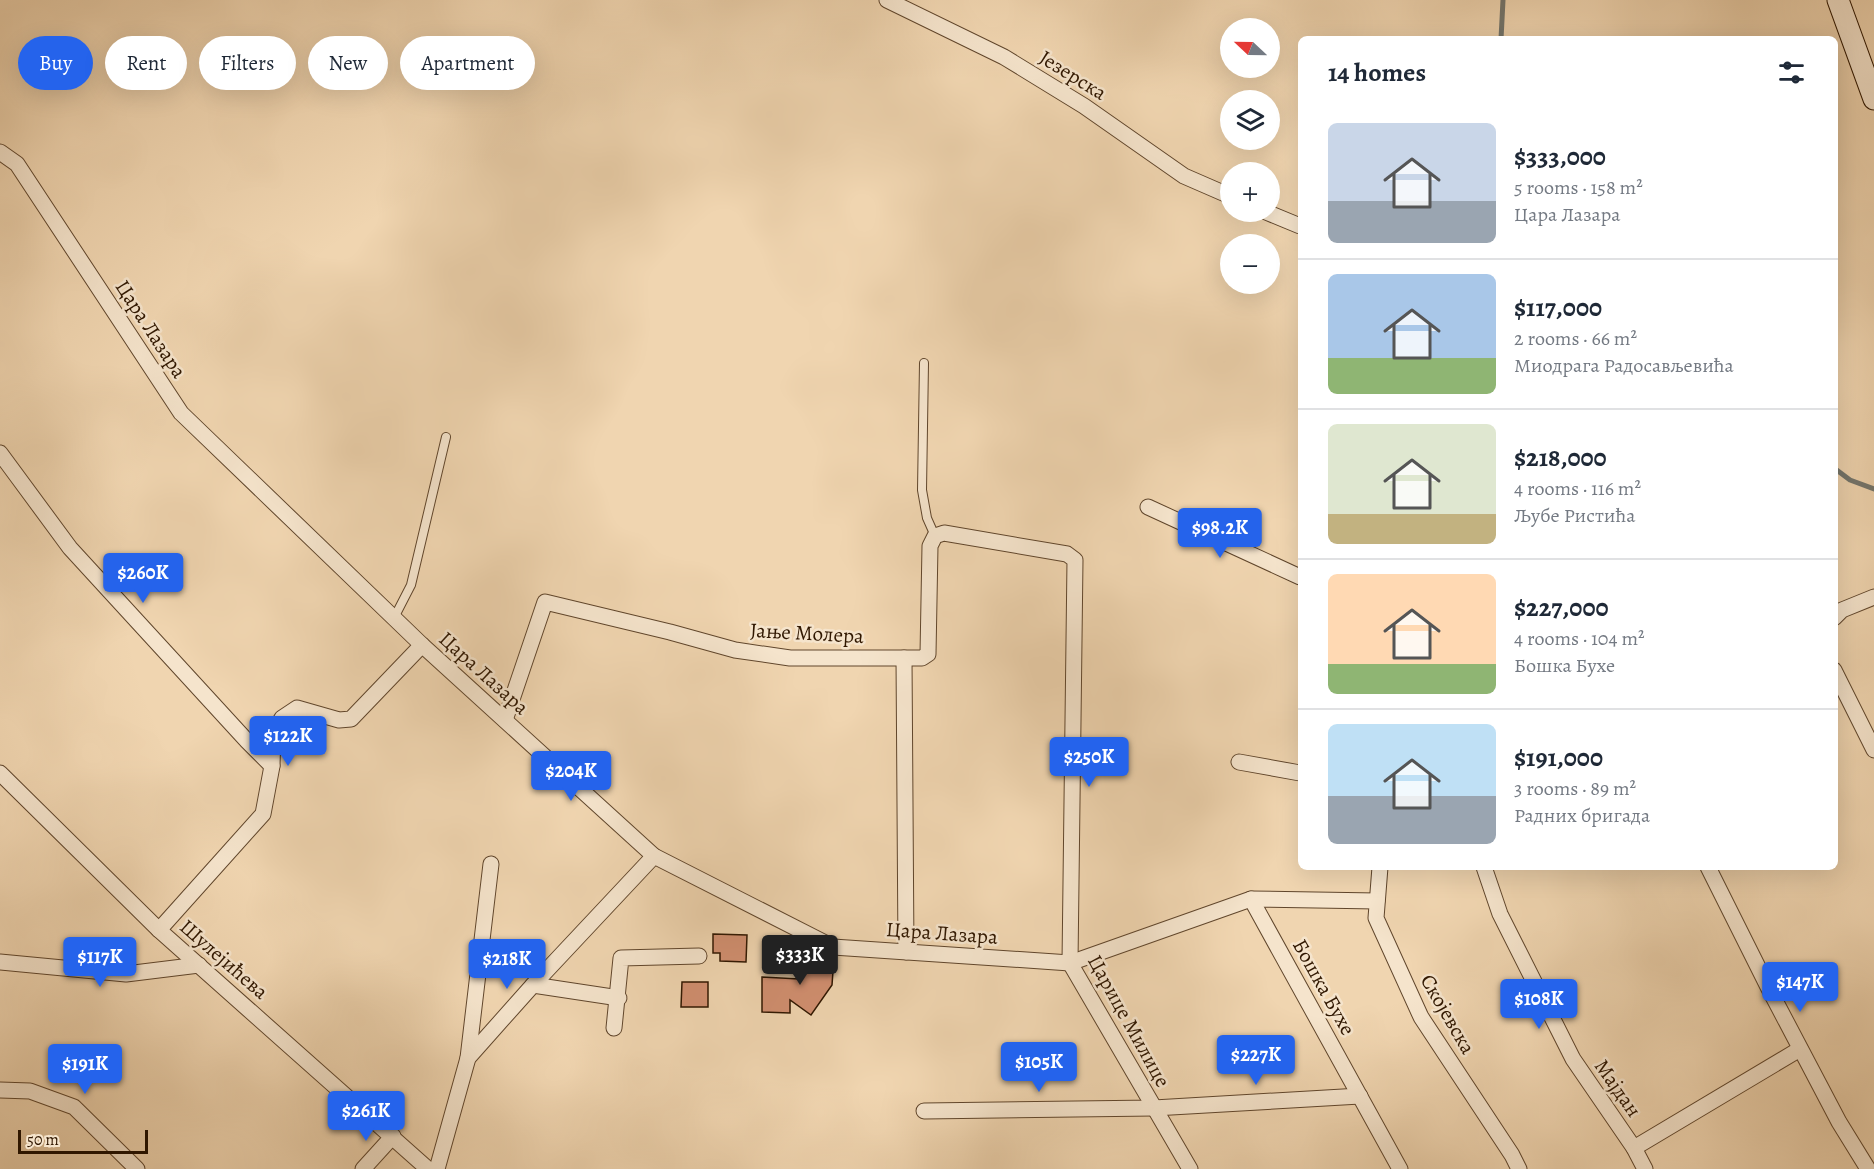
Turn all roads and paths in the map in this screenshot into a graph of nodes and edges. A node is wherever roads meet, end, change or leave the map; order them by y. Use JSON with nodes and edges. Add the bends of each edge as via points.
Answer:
{"nodes":[{"id":1,"x":887,"y":0,"type":"edge"},
{"id":2,"x":1840,"y":2,"type":"edge"},
{"id":3,"x":1874,"y":99,"type":"edge"},
{"id":4,"x":0,"y":152,"type":"edge"},
{"id":5,"x":1220,"y":192,"type":"edge"},
{"id":6,"x":1280,"y":218,"type":"edge"},
{"id":7,"x":1298,"y":225,"type":"edge"},
{"id":8,"x":924,"y":363,"type":"dead end"},
{"id":9,"x":446,"y":437,"type":"dead end"},
{"id":10,"x":0,"y":453,"type":"edge"},
{"id":11,"x":1151,"y":509,"type":"dead end"},
{"id":12,"x":935,"y":536,"type":"junction"},
{"id":13,"x":1298,"y":576,"type":"edge"},
{"id":14,"x":1874,"y":597,"type":"edge"},
{"id":15,"x":1838,"y":614,"type":"edge"},
{"id":16,"x":394,"y":618,"type":"junction"},
{"id":17,"x":422,"y":645,"type":"junction"},
{"id":18,"x":904,"y":658,"type":"junction"},
{"id":19,"x":1838,"y":678,"type":"edge"},
{"id":20,"x":505,"y":720,"type":"junction"},
{"id":21,"x":1874,"y":750,"type":"edge"},
{"id":22,"x":1239,"y":762,"type":"dead end"},
{"id":23,"x":272,"y":766,"type":"junction"},
{"id":24,"x":0,"y":773,"type":"edge"},
{"id":25,"x":1298,"y":773,"type":"edge"},
{"id":26,"x":654,"y":856,"type":"junction"},
{"id":27,"x":491,"y":864,"type":"dead end"},
{"id":28,"x":1380,"y":870,"type":"edge"},
{"id":29,"x":1485,"y":870,"type":"edge"},
{"id":30,"x":1709,"y":870,"type":"edge"},
{"id":31,"x":1251,"y":899,"type":"junction"},
{"id":32,"x":1377,"y":901,"type":"junction"},
{"id":33,"x":159,"y":930,"type":"junction"},
{"id":34,"x":906,"y":952,"type":"junction"},
{"id":35,"x":699,"y":956,"type":"dead end"},
{"id":36,"x":0,"y":962,"type":"edge"},
{"id":37,"x":1070,"y":963,"type":"junction"},
{"id":38,"x":199,"y":965,"type":"junction"},
{"id":39,"x":533,"y":985,"type":"junction"},
{"id":40,"x":619,"y":998,"type":"junction"},
{"id":41,"x":614,"y":1028,"type":"dead end"},
{"id":42,"x":1800,"y":1048,"type":"junction"},
{"id":43,"x":468,"y":1058,"type":"junction"},
{"id":44,"x":0,"y":1090,"type":"edge"},
{"id":45,"x":1360,"y":1096,"type":"junction"},
{"id":46,"x":1154,"y":1108,"type":"junction"},
{"id":47,"x":924,"y":1111,"type":"dead end"},
{"id":48,"x":393,"y":1136,"type":"junction"},
{"id":49,"x":1634,"y":1148,"type":"junction"},
{"id":50,"x":137,"y":1169,"type":"edge"},
{"id":51,"x":363,"y":1169,"type":"edge"},
{"id":52,"x":428,"y":1169,"type":"edge"},
{"id":53,"x":437,"y":1169,"type":"edge"},
{"id":54,"x":1190,"y":1169,"type":"edge"},
{"id":55,"x":1400,"y":1169,"type":"edge"},
{"id":56,"x":1519,"y":1169,"type":"edge"},
{"id":57,"x":1645,"y":1169,"type":"edge"},
{"id":58,"x":1868,"y":1169,"type":"edge"}],
"edges":[{"from":1,"to":5,"type":"street","name":"Језерска","via":[[1004,57],[1084,106],[1184,176]]},
{"from":2,"to":3,"type":"street"},
{"from":4,"to":16,"type":"street","name":"Цара Лазара","via":[[16,164],[182,413]]},
{"from":6,"to":7,"type":"street"},
{"from":8,"to":12,"type":"lane","via":[[922,490]]},
{"from":9,"to":16,"type":"lane","via":[[411,585]]},
{"from":10,"to":23,"type":"street","via":[[70,548]]},
{"from":11,"to":13,"type":"street"},
{"from":12,"to":18,"type":"street","via":[[930,546],[928,654]]},
{"from":12,"to":37,"type":"street","name":"Царице Милице","via":[[944,533],[1066,554],[1075,560]]},
{"from":14,"to":15,"type":"street"},
{"from":16,"to":17,"type":"street","name":"Цара Лазара"},
{"from":17,"to":20,"type":"street","name":"Цара Лазара"},
{"from":17,"to":23,"type":"street","via":[[351,719],[339,720],[297,708],[282,718],[273,733]]},
{"from":18,"to":20,"type":"street","name":"Јање Молера","via":[[789,658],[735,650],[545,602]]},
{"from":18,"to":34,"type":"street"},
{"from":19,"to":21,"type":"street"},
{"from":20,"to":26,"type":"street","name":"Цара Лазара"},
{"from":22,"to":25,"type":"street"},
{"from":23,"to":33,"type":"street","via":[[263,814]]},
{"from":24,"to":33,"type":"street","name":"Шулејићева"},
{"from":26,"to":34,"type":"street","name":"Цара Лазара","via":[[833,947]]},
{"from":26,"to":39,"type":"street"},
{"from":27,"to":43,"type":"street"},
{"from":28,"to":32,"type":"street","name":"Скојевска"},
{"from":29,"to":49,"type":"street","name":"Мајдан","via":[[1500,914],[1573,1059]]},
{"from":30,"to":42,"type":"street"},
{"from":31,"to":32,"type":"street","name":"Цара Лазара"},
{"from":31,"to":37,"type":"street","name":"Цара Лазара"},
{"from":31,"to":45,"type":"street","name":"Бошка Бухе"},
{"from":32,"to":56,"type":"street","name":"Скојевска","via":[[1376,918],[1421,1017]]},
{"from":33,"to":38,"type":"street","name":"Шулејићева"},
{"from":34,"to":37,"type":"street","name":"Цара Лазара"},
{"from":35,"to":40,"type":"street","via":[[621,958]]},
{"from":36,"to":38,"type":"street","via":[[126,974]]},
{"from":37,"to":46,"type":"street","name":"Царице Милице"},
{"from":38,"to":48,"type":"street","name":"Шулејићева"},
{"from":39,"to":40,"type":"street"},
{"from":39,"to":43,"type":"street"},
{"from":40,"to":41,"type":"street"},
{"from":42,"to":49,"type":"street"},
{"from":42,"to":58,"type":"street"},
{"from":43,"to":53,"type":"street"},
{"from":44,"to":50,"type":"street","via":[[30,1091],[74,1107]]},
{"from":45,"to":46,"type":"street"},
{"from":45,"to":55,"type":"street","name":"Бошка Бухе"},
{"from":46,"to":47,"type":"street"},
{"from":46,"to":54,"type":"street","name":"Царице Милице"},
{"from":48,"to":51,"type":"street"},
{"from":48,"to":52,"type":"street","name":"Шулејићева"},
{"from":49,"to":57,"type":"street","name":"Мајдан"}]}
